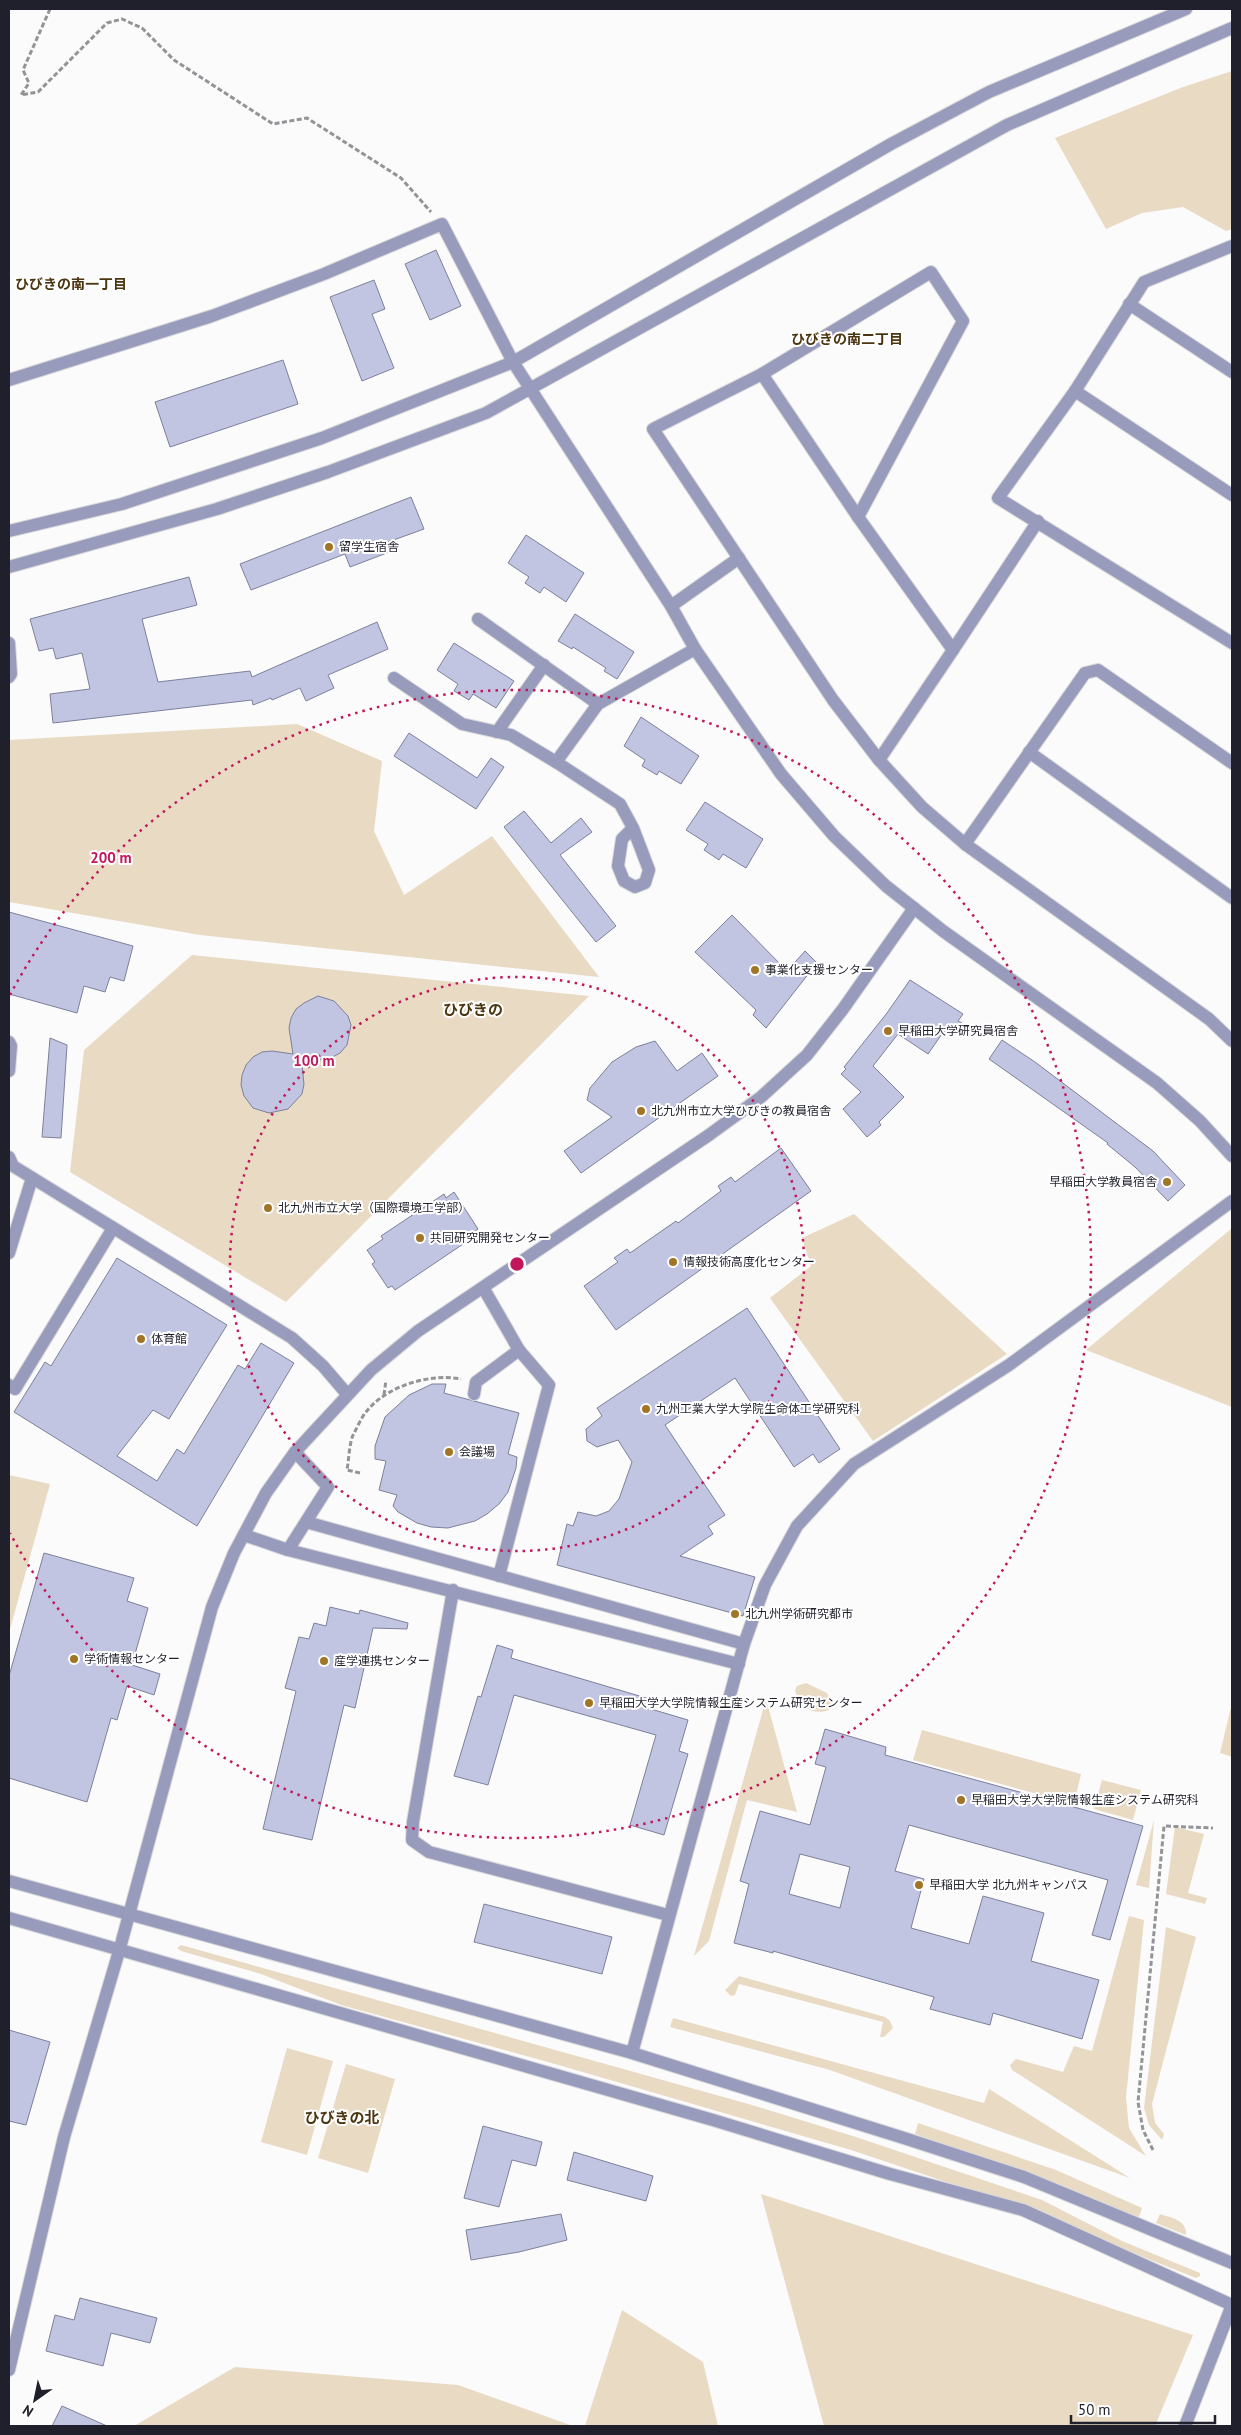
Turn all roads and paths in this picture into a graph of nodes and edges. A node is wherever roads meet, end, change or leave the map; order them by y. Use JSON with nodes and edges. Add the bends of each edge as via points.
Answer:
{"nodes":[{"id":1,"x":50,"y":9,"type":"edge"},
{"id":2,"x":1186,"y":9,"type":"edge"},
{"id":3,"x":1232,"y":28,"type":"edge"},
{"id":4,"x":442,"y":224,"type":"junction"},
{"id":5,"x":1229,"y":251,"type":"edge"},
{"id":6,"x":1128,"y":304,"type":"junction"},
{"id":7,"x":512,"y":362,"type":"junction"},
{"id":8,"x":1232,"y":372,"type":"edge"},
{"id":9,"x":762,"y":374,"type":"junction"},
{"id":10,"x":9,"y":380,"type":"edge"},
{"id":11,"x":530,"y":389,"type":"junction"},
{"id":12,"x":1075,"y":391,"type":"junction"},
{"id":13,"x":1232,"y":495,"type":"edge"},
{"id":14,"x":858,"y":517,"type":"junction"},
{"id":15,"x":1038,"y":522,"type":"junction"},
{"id":16,"x":9,"y":531,"type":"edge"},
{"id":17,"x":739,"y":558,"type":"junction"},
{"id":18,"x":9,"y":567,"type":"edge"},
{"id":19,"x":671,"y":606,"type":"junction"},
{"id":20,"x":478,"y":619,"type":"dead end"},
{"id":21,"x":9,"y":643,"type":"edge"},
{"id":22,"x":1232,"y":643,"type":"edge"},
{"id":23,"x":695,"y":649,"type":"junction"},
{"id":24,"x":953,"y":650,"type":"junction"},
{"id":25,"x":544,"y":665,"type":"junction"},
{"id":26,"x":9,"y":677,"type":"edge"},
{"id":27,"x":394,"y":678,"type":"dead end"},
{"id":28,"x":598,"y":704,"type":"junction"},
{"id":29,"x":497,"y":732,"type":"junction"},
{"id":30,"x":1029,"y":752,"type":"junction"},
{"id":31,"x":879,"y":760,"type":"junction"},
{"id":32,"x":556,"y":762,"type":"junction"},
{"id":33,"x":1232,"y":763,"type":"edge"},
{"id":34,"x":633,"y":828,"type":"dead end"},
{"id":35,"x":965,"y":844,"type":"junction"},
{"id":36,"x":1232,"y":898,"type":"edge"},
{"id":37,"x":914,"y":908,"type":"junction"},
{"id":38,"x":1232,"y":1041,"type":"edge"},
{"id":39,"x":9,"y":1042,"type":"edge"},
{"id":40,"x":9,"y":1071,"type":"edge"},
{"id":41,"x":1232,"y":1156,"type":"edge"},
{"id":42,"x":9,"y":1157,"type":"edge"},
{"id":43,"x":32,"y":1178,"type":"junction"},
{"id":44,"x":1232,"y":1201,"type":"edge"},
{"id":45,"x":113,"y":1228,"type":"junction"},
{"id":46,"x":9,"y":1253,"type":"edge"},
{"id":47,"x":484,"y":1289,"type":"junction"},
{"id":48,"x":519,"y":1350,"type":"junction"},
{"id":49,"x":386,"y":1380,"type":"dead end"},
{"id":50,"x":9,"y":1385,"type":"edge"},
{"id":51,"x":475,"y":1388,"type":"joint"},
{"id":52,"x":347,"y":1394,"type":"junction"},
{"id":53,"x":384,"y":1396,"type":"junction"},
{"id":54,"x":296,"y":1452,"type":"junction"},
{"id":55,"x":360,"y":1473,"type":"dead end"},
{"id":56,"x":306,"y":1522,"type":"junction"},
{"id":57,"x":244,"y":1535,"type":"junction"},
{"id":58,"x":288,"y":1550,"type":"junction"},
{"id":59,"x":500,"y":1576,"type":"junction"},
{"id":60,"x":453,"y":1590,"type":"junction"},
{"id":61,"x":744,"y":1644,"type":"junction"},
{"id":62,"x":738,"y":1664,"type":"junction"},
{"id":63,"x":1212,"y":1828,"type":"dead end"},
{"id":64,"x":9,"y":1881,"type":"edge"},
{"id":65,"x":129,"y":1913,"type":"junction"},
{"id":66,"x":668,"y":1915,"type":"junction"},
{"id":67,"x":9,"y":1918,"type":"edge"},
{"id":68,"x":120,"y":1948,"type":"junction"},
{"id":69,"x":632,"y":2054,"type":"junction"},
{"id":70,"x":1153,"y":2150,"type":"dead end"},
{"id":71,"x":1232,"y":2263,"type":"edge"},
{"id":72,"x":1232,"y":2305,"type":"edge"},
{"id":73,"x":9,"y":2370,"type":"edge"},
{"id":74,"x":1185,"y":2426,"type":"edge"}],
"edges":[{"from":1,"to":4,"type":"path","via":[[23,70],[29,83],[21,95],[38,92],[107,23],[122,19],[142,28],[174,60],[272,124],[307,118],[401,178]]},
{"from":2,"to":7,"type":"street","via":[[989,92],[890,144]]},
{"from":3,"to":11,"type":"street","via":[[1007,125]]},
{"from":4,"to":7,"type":"street"},
{"from":4,"to":10,"type":"street","via":[[324,274],[212,316]]},
{"from":5,"to":6,"type":"street","via":[[1144,282]]},
{"from":6,"to":8,"type":"street"},
{"from":6,"to":12,"type":"street"},
{"from":7,"to":11,"type":"street"},
{"from":7,"to":16,"type":"street","via":[[313,441],[122,504]]},
{"from":9,"to":14,"type":"street"},
{"from":9,"to":14,"type":"street","via":[[931,272],[963,321]]},
{"from":9,"to":17,"type":"street","via":[[653,430]]},
{"from":11,"to":18,"type":"street","via":[[486,413],[328,472],[216,509]]},
{"from":11,"to":19,"type":"street"},
{"from":12,"to":13,"type":"street"},
{"from":12,"to":15,"type":"street","via":[[998,498]]},
{"from":14,"to":24,"type":"street"},
{"from":15,"to":22,"type":"street"},
{"from":15,"to":24,"type":"street"},
{"from":17,"to":19,"type":"street"},
{"from":17,"to":31,"type":"street","via":[[833,700]]},
{"from":19,"to":23,"type":"street"},
{"from":20,"to":25,"type":"street"},
{"from":21,"to":26,"type":"street"},
{"from":23,"to":28,"type":"street"},
{"from":23,"to":37,"type":"street","via":[[781,774],[834,836]]},
{"from":24,"to":31,"type":"street"},
{"from":25,"to":28,"type":"street"},
{"from":25,"to":29,"type":"street"},
{"from":27,"to":29,"type":"street","via":[[462,724]]},
{"from":28,"to":32,"type":"street"},
{"from":29,"to":32,"type":"street","via":[[511,735]]},
{"from":30,"to":33,"type":"street","via":[[1085,673],[1098,670]]},
{"from":30,"to":35,"type":"street"},
{"from":30,"to":36,"type":"street"},
{"from":31,"to":35,"type":"street","via":[[922,807]]},
{"from":32,"to":34,"type":"street","via":[[620,804]]},
{"from":35,"to":38,"type":"street","via":[[1209,1019]]},
{"from":37,"to":41,"type":"street","via":[[1157,1083]]},
{"from":37,"to":47,"type":"street","via":[[807,1054],[761,1097]]},
{"from":39,"to":40,"type":"street"},
{"from":42,"to":43,"type":"street","via":[[13,1166]]},
{"from":43,"to":45,"type":"street"},
{"from":43,"to":46,"type":"street"},
{"from":44,"to":61,"type":"street","via":[[1009,1365],[854,1464],[797,1526],[765,1585]]},
{"from":45,"to":50,"type":"street","via":[[16,1389]]},
{"from":45,"to":52,"type":"street","via":[[292,1338]]},
{"from":47,"to":48,"type":"street"},
{"from":47,"to":52,"type":"street","via":[[418,1331],[370,1370]]},
{"from":48,"to":51,"type":"street"},
{"from":48,"to":59,"type":"street","via":[[549,1385]]},
{"from":49,"to":53,"type":"path"},
{"from":51,"to":53,"type":"path","via":[[450,1377],[419,1381]]},
{"from":52,"to":54,"type":"street"},
{"from":53,"to":55,"type":"path","via":[[366,1412],[352,1438],[347,1470]]},
{"from":54,"to":56,"type":"street","via":[[328,1487]]},
{"from":54,"to":57,"type":"street","via":[[266,1493]]},
{"from":56,"to":58,"type":"street"},
{"from":56,"to":59,"type":"street"},
{"from":57,"to":58,"type":"street"},
{"from":57,"to":65,"type":"street","via":[[212,1607]]},
{"from":58,"to":60,"type":"street"},
{"from":59,"to":61,"type":"street"},
{"from":60,"to":62,"type":"street"},
{"from":60,"to":66,"type":"street","via":[[412,1822],[412,1840],[429,1852]]},
{"from":61,"to":62,"type":"street"},
{"from":62,"to":66,"type":"street"},
{"from":63,"to":70,"type":"path","via":[[1164,1826],[1138,2102],[1143,2130]]},
{"from":64,"to":65,"type":"street"},
{"from":65,"to":68,"type":"street"},
{"from":65,"to":69,"type":"street"},
{"from":66,"to":69,"type":"street"},
{"from":67,"to":68,"type":"street"},
{"from":68,"to":72,"type":"street","via":[[1022,2210]]},
{"from":68,"to":73,"type":"street","via":[[64,2137]]},
{"from":69,"to":71,"type":"street","via":[[1024,2177]]},
{"from":72,"to":74,"type":"street"}]}
